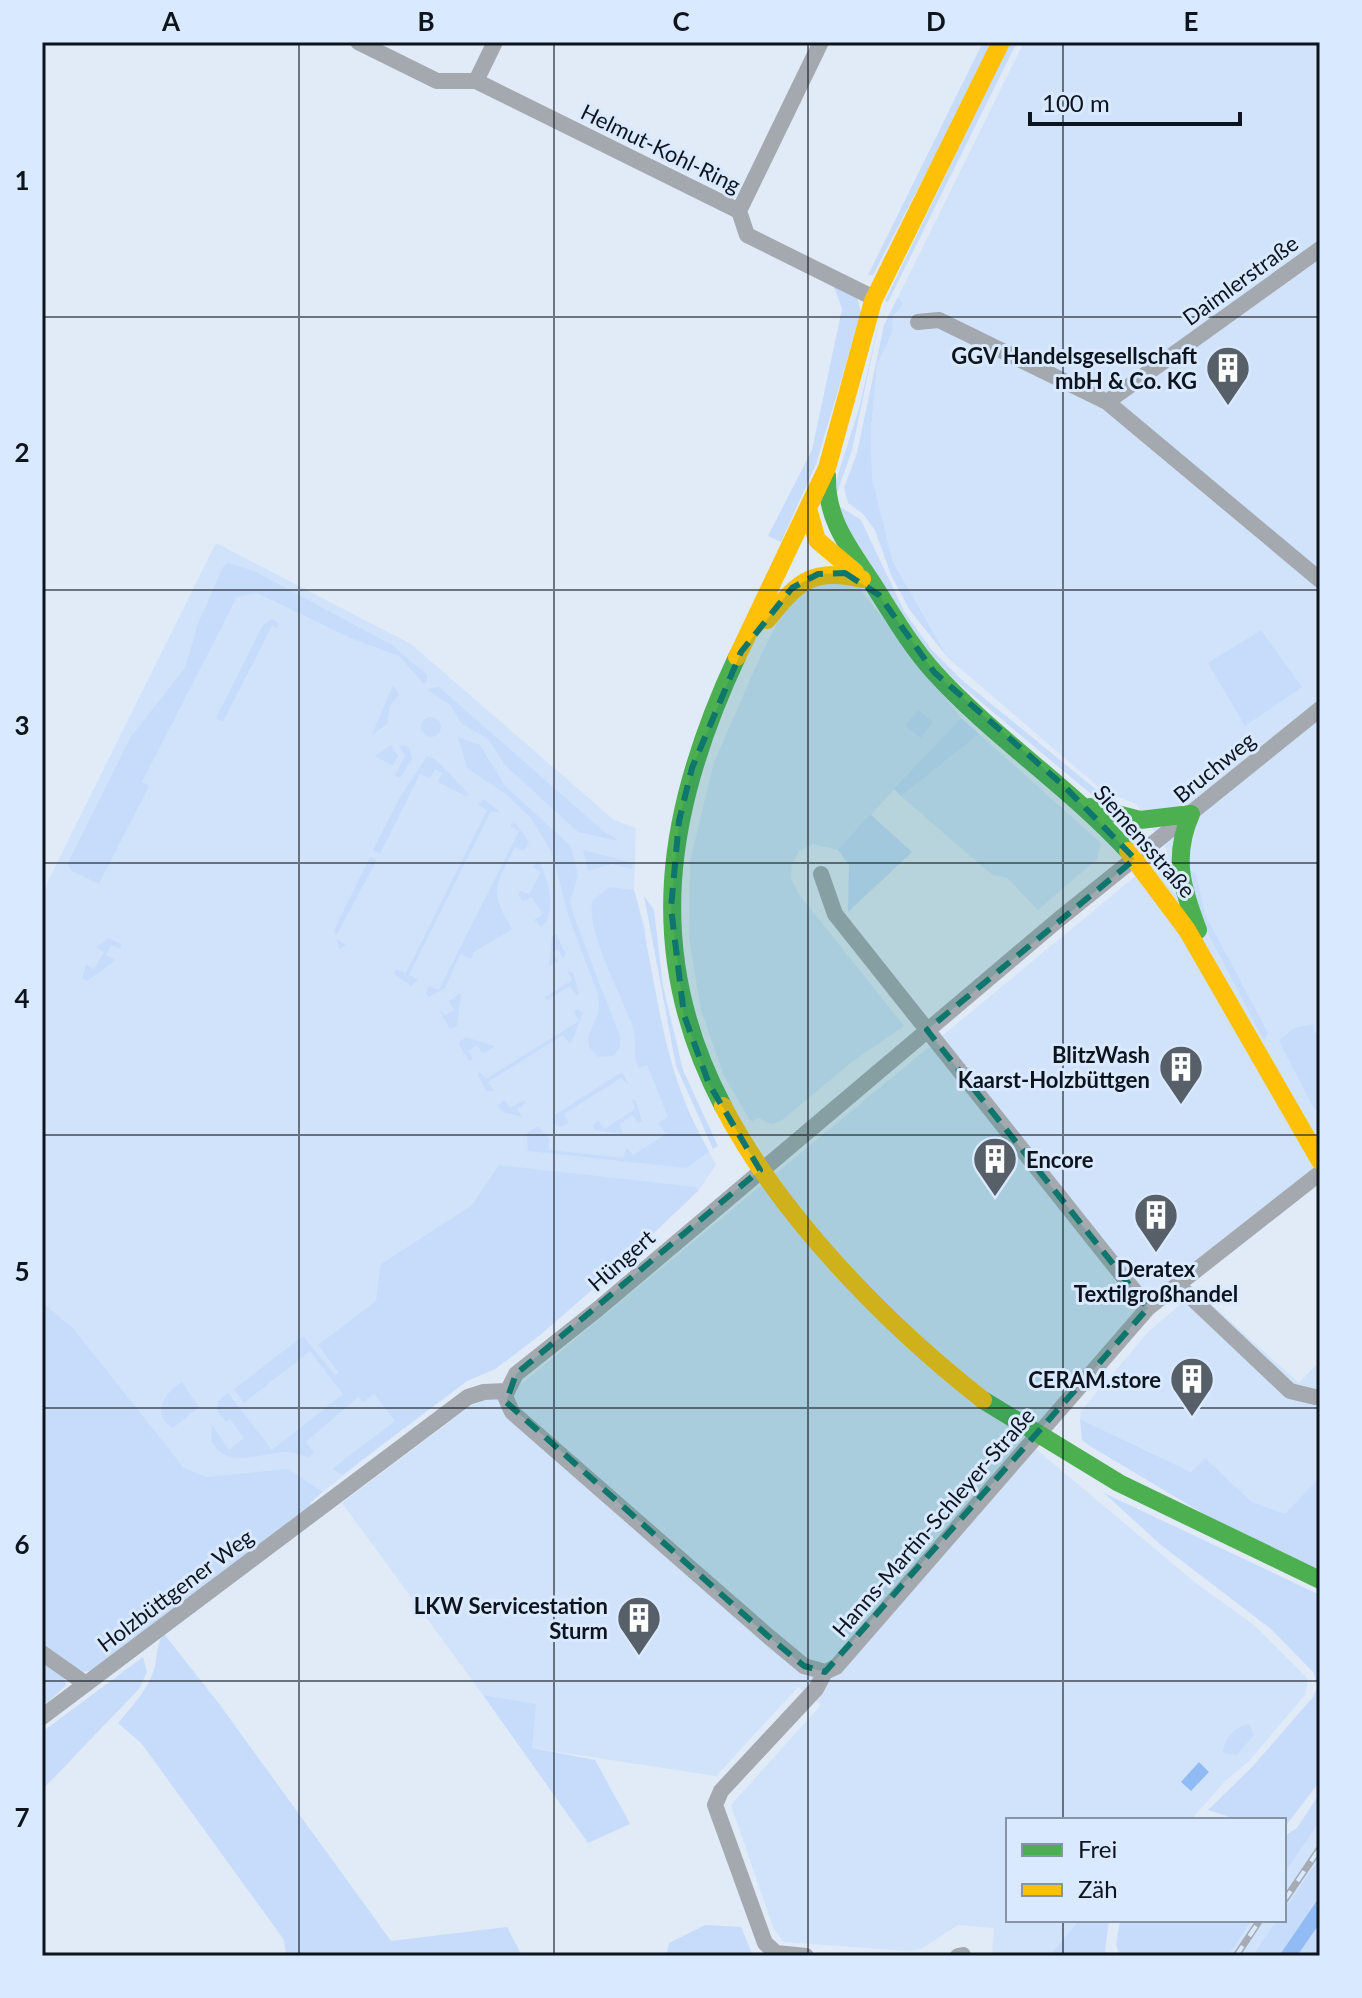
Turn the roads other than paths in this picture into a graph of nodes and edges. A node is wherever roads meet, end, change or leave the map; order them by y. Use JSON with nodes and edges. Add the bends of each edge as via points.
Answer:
{"nodes":[{"id":1,"x":358,"y":42,"type":"edge"},
{"id":2,"x":495,"y":42,"type":"edge"},
{"id":3,"x":821,"y":42,"type":"edge"},
{"id":4,"x":1001,"y":42,"type":"edge"},
{"id":5,"x":476,"y":81,"type":"junction"},
{"id":6,"x":739,"y":211,"type":"junction"},
{"id":7,"x":1320,"y":249,"type":"edge"},
{"id":8,"x":874,"y":298,"type":"junction"},
{"id":9,"x":918,"y":322,"type":"dead end"},
{"id":10,"x":1107,"y":402,"type":"junction"},
{"id":11,"x":829,"y":463,"type":"junction"},
{"id":12,"x":809,"y":510,"type":"junction"},
{"id":13,"x":863,"y":575,"type":"junction"},
{"id":14,"x":1320,"y":580,"type":"edge"},
{"id":15,"x":741,"y":652,"type":"junction"},
{"id":16,"x":1320,"y":709,"type":"edge"},
{"id":17,"x":1085,"y":806,"type":"junction"},
{"id":18,"x":1191,"y":814,"type":"junction"},
{"id":19,"x":1135,"y":859,"type":"junction"},
{"id":20,"x":821,"y":874,"type":"dead end"},
{"id":21,"x":1207,"y":957,"type":"junction"},
{"id":22,"x":927,"y":1030,"type":"junction"},
{"id":23,"x":1320,"y":1161,"type":"edge"},
{"id":24,"x":760,"y":1170,"type":"junction"},
{"id":25,"x":1320,"y":1173,"type":"edge"},
{"id":26,"x":1177,"y":1284,"type":"junction"},
{"id":27,"x":1148,"y":1308,"type":"junction"},
{"id":28,"x":505,"y":1391,"type":"junction"},
{"id":29,"x":1315,"y":1397,"type":"dead end"},
{"id":30,"x":1037,"y":1435,"type":"junction"},
{"id":31,"x":1320,"y":1580,"type":"edge"},
{"id":32,"x":42,"y":1653,"type":"edge"},
{"id":33,"x":825,"y":1672,"type":"junction"},
{"id":34,"x":86,"y":1684,"type":"junction"},
{"id":35,"x":42,"y":1717,"type":"edge"},
{"id":36,"x":806,"y":1956,"type":"edge"}],
"edges":[{"from":1,"to":5,"type":"street","via":[[437,81]]},
{"from":2,"to":5,"type":"street"},
{"from":3,"to":6,"type":"street","name":"Helmut-Kohl-Ring"},
{"from":4,"to":8,"type":"street"},
{"from":5,"to":6,"type":"street","name":"Helmut-Kohl-Ring"},
{"from":6,"to":8,"type":"street","via":[[747,235]]},
{"from":7,"to":10,"type":"street","name":"Daimlerstraße"},
{"from":8,"to":11,"type":"street"},
{"from":9,"to":10,"type":"street","via":[[939,320]]},
{"from":10,"to":14,"type":"street"},
{"from":11,"to":12,"type":"street"},
{"from":11,"to":13,"type":"street","name":"Siemensstraße","via":[[829,515]]},
{"from":12,"to":13,"type":"street","name":"Siemensstraße","via":[[808,525],[817,544]]},
{"from":12,"to":15,"type":"street"},
{"from":13,"to":15,"type":"street","via":[[832,572],[804,579]]},
{"from":13,"to":17,"type":"street","name":"Siemensstraße","via":[[934,672]]},
{"from":15,"to":24,"type":"street","via":[[707,728],[683,801],[671,919],[676,979],[696,1052],[722,1111]]},
{"from":16,"to":18,"type":"street","name":"Bruchweg"},
{"from":17,"to":18,"type":"street","via":[[1149,823]]},
{"from":17,"to":19,"type":"street","name":"Siemensstraße"},
{"from":18,"to":19,"type":"street","name":"Bruchweg"},
{"from":18,"to":21,"type":"street","via":[[1176,863]]},
{"from":19,"to":21,"type":"street","name":"Siemensstraße"},
{"from":19,"to":22,"type":"street","name":"Hüngert"},
{"from":20,"to":22,"type":"street","via":[[835,914]]},
{"from":21,"to":23,"type":"street","name":"Siemensstraße"},
{"from":22,"to":24,"type":"street","name":"Hüngert"},
{"from":22,"to":27,"type":"street"},
{"from":24,"to":28,"type":"street","name":"Hüngert","via":[[516,1374]]},
{"from":24,"to":30,"type":"street","via":[[815,1238],[909,1335],[1001,1412]]},
{"from":25,"to":26,"type":"street","name":"Hanns-Martin-Schleyer-Straße"},
{"from":26,"to":27,"type":"street","name":"Hanns-Martin-Schleyer-Straße"},
{"from":26,"to":29,"type":"street","via":[[1290,1391]]},
{"from":27,"to":30,"type":"street","name":"Hanns-Martin-Schleyer-Straße"},
{"from":28,"to":33,"type":"street","via":[[508,1407],[521,1420],[804,1666]]},
{"from":28,"to":34,"type":"street","name":"Holzbüttgener Weg","via":[[468,1397]]},
{"from":30,"to":31,"type":"street","via":[[1156,1501]]},
{"from":30,"to":33,"type":"street","name":"Hanns-Martin-Schleyer-Straße","via":[[836,1667]]},
{"from":32,"to":34,"type":"street"},
{"from":33,"to":36,"type":"street","name":"Hanns-Martin-Schleyer-Straße","via":[[816,1689],[721,1791],[715,1805],[765,1943],[776,1953]]},
{"from":34,"to":35,"type":"street","name":"Holzbüttgener Weg"}]}
